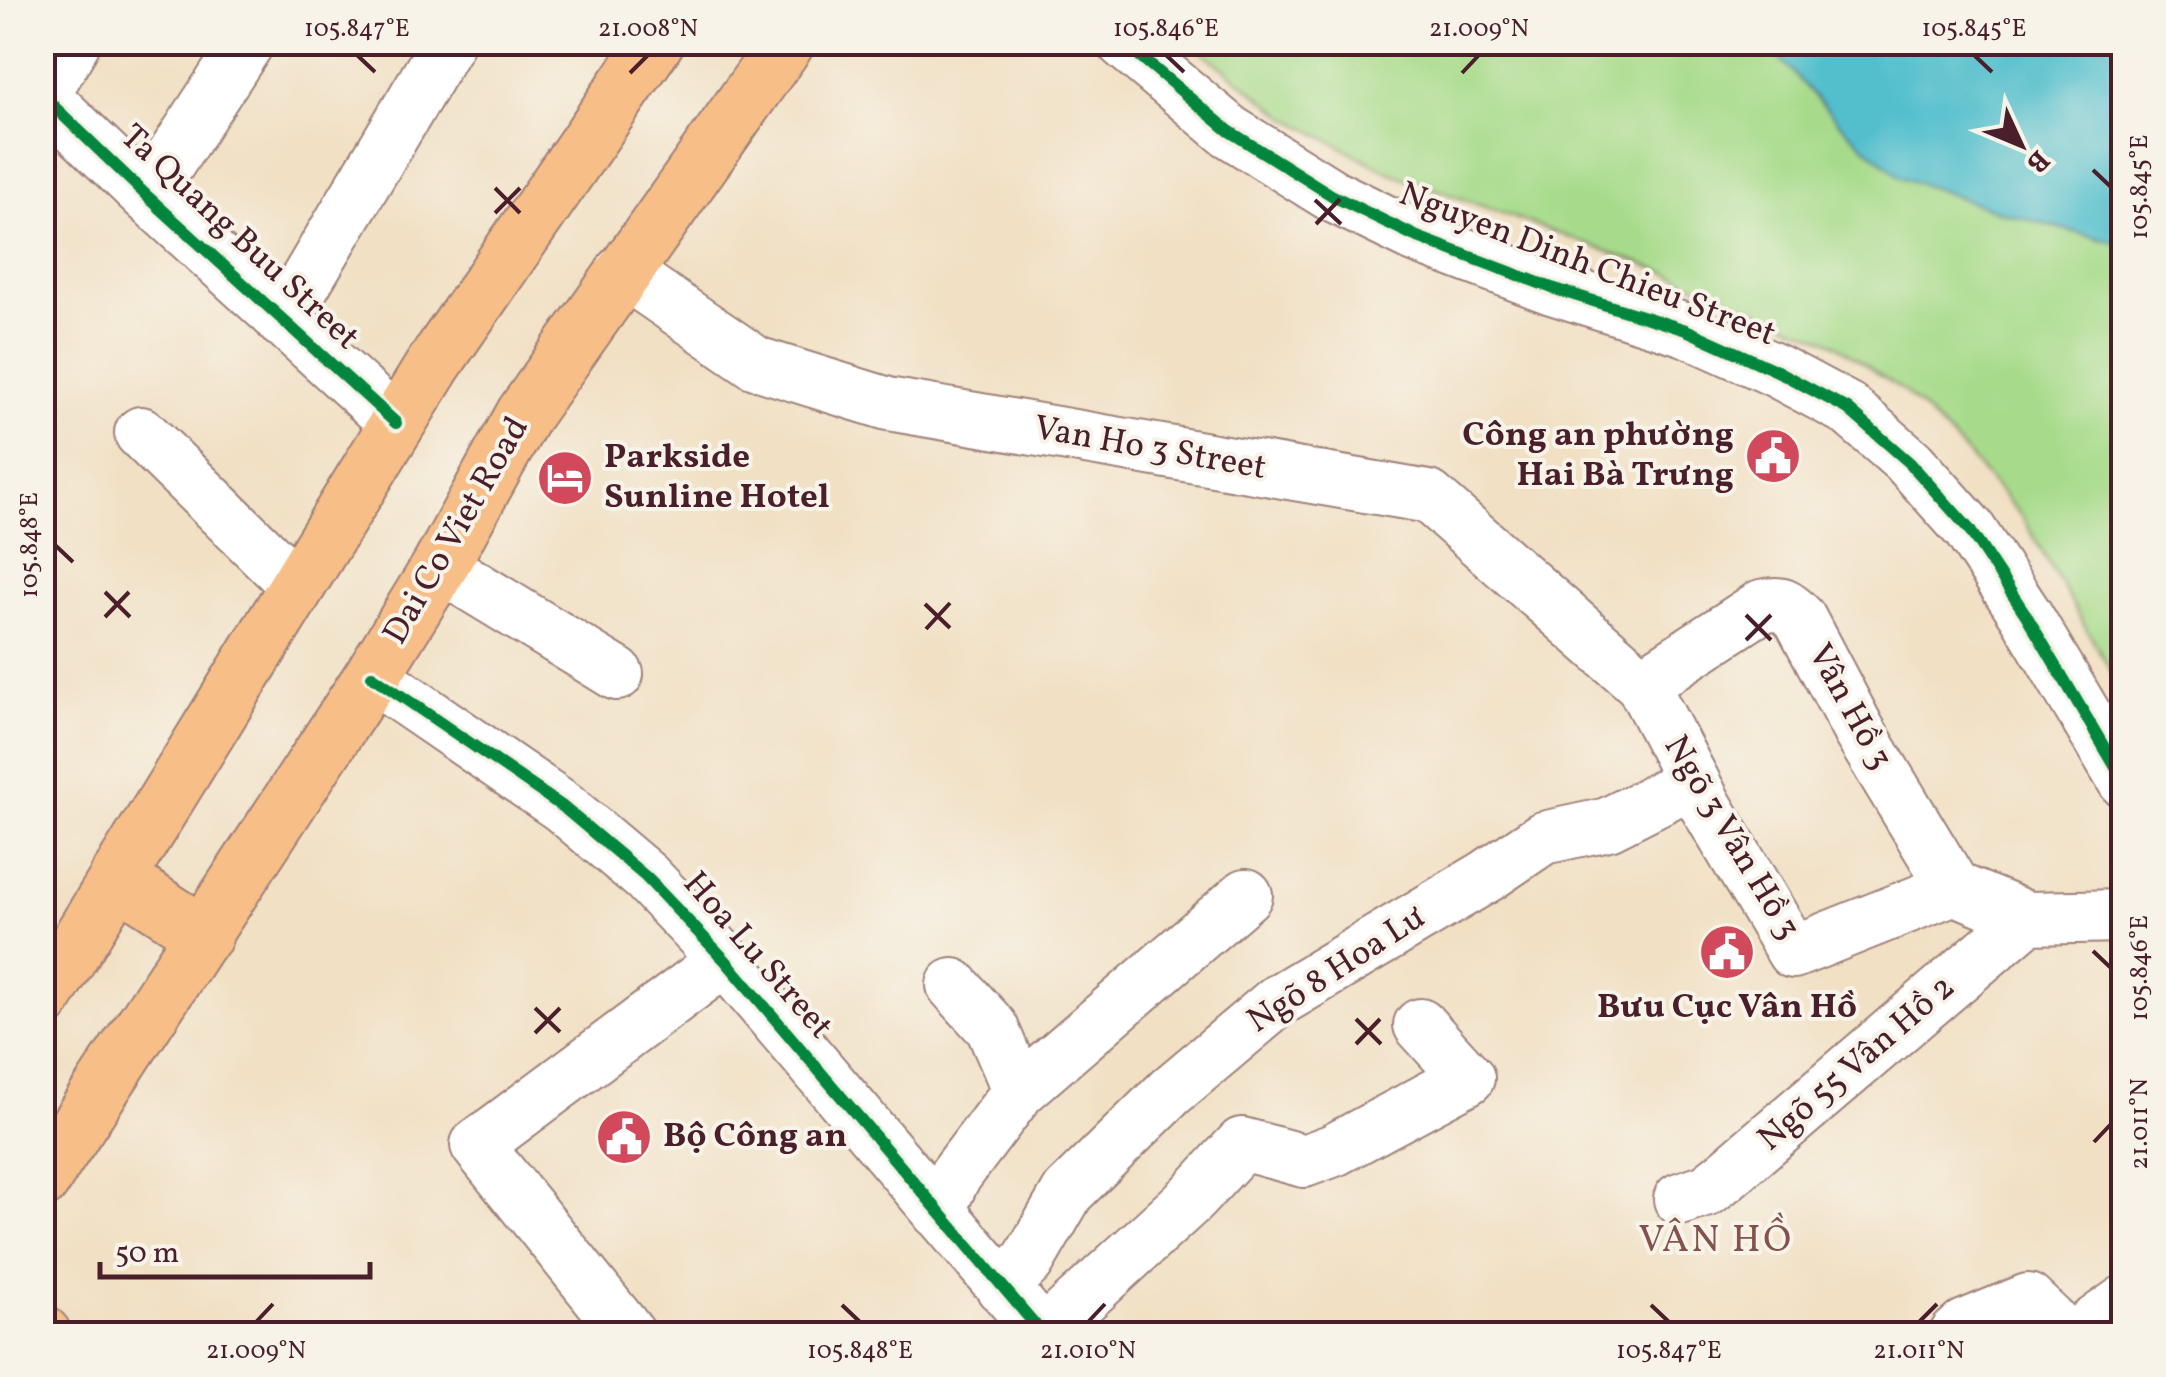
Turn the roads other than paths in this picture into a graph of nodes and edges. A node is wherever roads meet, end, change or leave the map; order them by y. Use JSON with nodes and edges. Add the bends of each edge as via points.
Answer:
{"nodes":[{"id":1,"x":74,"y":42,"type":"edge"},
{"id":2,"x":227,"y":42,"type":"edge"},
{"id":3,"x":248,"y":42,"type":"edge"},
{"id":4,"x":448,"y":42,"type":"edge"},
{"id":5,"x":656,"y":42,"type":"edge"},
{"id":6,"x":787,"y":42,"type":"edge"},
{"id":7,"x":1123,"y":42,"type":"edge"},
{"id":8,"x":42,"y":95,"type":"edge"},
{"id":9,"x":142,"y":192,"type":"junction"},
{"id":10,"x":622,"y":271,"type":"junction"},
{"id":11,"x":282,"y":321,"type":"junction"},
{"id":12,"x":396,"y":423,"type":"junction"},
{"id":13,"x":141,"y":433,"type":"dead end"},
{"id":14,"x":440,"y":566,"type":"junction"},
{"id":15,"x":298,"y":586,"type":"junction"},
{"id":16,"x":617,"y":674,"type":"dead end"},
{"id":17,"x":372,"y":676,"type":"junction"},
{"id":18,"x":1642,"y":684,"type":"junction"},
{"id":19,"x":2124,"y":781,"type":"edge"},
{"id":20,"x":1693,"y":782,"type":"junction"},
{"id":21,"x":117,"y":878,"type":"junction"},
{"id":22,"x":1954,"y":888,"type":"junction"},
{"id":23,"x":1246,"y":895,"type":"dead end"},
{"id":24,"x":2124,"y":916,"type":"edge"},
{"id":25,"x":2027,"y":918,"type":"junction"},
{"id":26,"x":205,"y":935,"type":"junction"},
{"id":27,"x":725,"y":960,"type":"junction"},
{"id":28,"x":953,"y":985,"type":"dead end"},
{"id":29,"x":42,"y":1001,"type":"edge"},
{"id":30,"x":1420,"y":1025,"type":"dead end"},
{"id":31,"x":1019,"y":1090,"type":"junction"},
{"id":32,"x":42,"y":1180,"type":"edge"},
{"id":33,"x":1680,"y":1200,"type":"dead end"},
{"id":34,"x":938,"y":1212,"type":"junction"},
{"id":35,"x":1002,"y":1287,"type":"junction"},
{"id":36,"x":2124,"y":1302,"type":"edge"},
{"id":37,"x":2046,"y":1317,"type":"edge"},
{"id":38,"x":629,"y":1334,"type":"edge"},
{"id":39,"x":1044,"y":1334,"type":"edge"},
{"id":40,"x":1956,"y":1334,"type":"edge"},
{"id":41,"x":2079,"y":1334,"type":"edge"}],
"edges":[{"from":1,"to":8,"type":"street"},
{"from":2,"to":9,"type":"street"},
{"from":3,"to":9,"type":"street"},
{"from":4,"to":11,"type":"street"},
{"from":5,"to":12,"type":"main road"},
{"from":6,"to":10,"type":"main road","name":"Dai Co Viet Road"},
{"from":7,"to":19,"type":"street","name":"Nguyen Dinh Chieu Street","via":[[1228,132],[1349,204],[1552,288],[1686,330],[1848,409],[1910,463],[1969,529]]},
{"from":8,"to":9,"type":"street","name":"Ta Quang Buu Street"},
{"from":9,"to":11,"type":"street","name":"Ta Quang Buu Street"},
{"from":10,"to":14,"type":"main road","name":"Dai Co Viet Road","via":[[524,414]]},
{"from":10,"to":18,"type":"street","name":"Van Ho 3 Street","via":[[756,363],[888,404],[1429,497]]},
{"from":11,"to":12,"type":"street","name":"Ta Quang Buu Street"},
{"from":12,"to":15,"type":"main road"},
{"from":13,"to":15,"type":"street"},
{"from":14,"to":16,"type":"street"},
{"from":14,"to":17,"type":"main road","name":"Dai Co Viet Road"},
{"from":15,"to":21,"type":"main road"},
{"from":17,"to":26,"type":"main road","name":"Dai Co Viet Road"},
{"from":17,"to":27,"type":"street","name":"Hoa Lu Street","via":[[563,807],[646,876]]},
{"from":18,"to":20,"type":"street","name":"Ngõ 3 Vân Hồ 3"},
{"from":18,"to":22,"type":"street","name":"Vân Hồ 3","via":[[1762,606],[1788,606]]},
{"from":20,"to":22,"type":"street","name":"Ngõ 3 Vân Hồ 3","via":[[1793,952]]},
{"from":20,"to":35,"type":"street","name":"Ngõ 8 Hoa Lư","via":[[1608,824],[1543,838],[1279,1000],[1170,1091],[1068,1192],[1028,1261]]},
{"from":21,"to":26,"type":"main road"},
{"from":21,"to":29,"type":"main road"},
{"from":22,"to":25,"type":"street"},
{"from":23,"to":31,"type":"street"},
{"from":24,"to":25,"type":"street"},
{"from":25,"to":33,"type":"street","name":"Ngõ 55 Vân Hồ 2","via":[[1725,1176]]},
{"from":26,"to":32,"type":"main road","name":"Dai Co Viet Road"},
{"from":27,"to":34,"type":"street","name":"Hoa Lu Street"},
{"from":27,"to":38,"type":"street","via":[[477,1145]]},
{"from":28,"to":31,"type":"street","via":[[992,1028]]},
{"from":30,"to":39,"type":"street","via":[[1468,1078],[1304,1161],[1242,1144]]},
{"from":31,"to":34,"type":"street","via":[[954,1177]]},
{"from":34,"to":35,"type":"street","name":"Hoa Lu Street"},
{"from":35,"to":39,"type":"street","name":"Hoa Lu Street"},
{"from":36,"to":41,"type":"street"},
{"from":37,"to":40,"type":"street","via":[[1965,1326]]}]}
